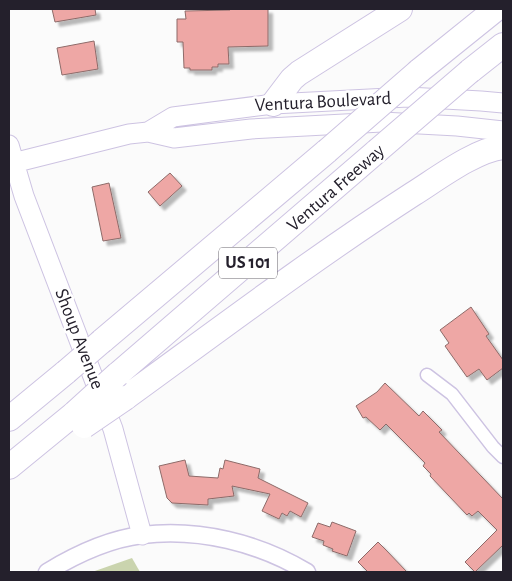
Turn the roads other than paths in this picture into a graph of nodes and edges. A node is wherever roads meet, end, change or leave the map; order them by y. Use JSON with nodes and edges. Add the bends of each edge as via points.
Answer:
{"nodes":[{"id":1,"x":400,"y":9,"type":"edge"},
{"id":2,"x":496,"y":9,"type":"edge"},
{"id":3,"x":503,"y":46,"type":"edge"},
{"id":4,"x":503,"y":103,"type":"edge"},
{"id":5,"x":273,"y":104,"type":"junction"},
{"id":6,"x":503,"y":122,"type":"edge"},
{"id":7,"x":457,"y":126,"type":"junction"},
{"id":8,"x":503,"y":131,"type":"edge"},
{"id":9,"x":148,"y":132,"type":"junction"},
{"id":10,"x":503,"y":147,"type":"edge"},
{"id":11,"x":11,"y":157,"type":"edge"},
{"id":12,"x":427,"y":375,"type":"dead end"},
{"id":13,"x":9,"y":418,"type":"edge"},
{"id":14,"x":79,"y":419,"type":"junction"},
{"id":15,"x":503,"y":457,"type":"edge"},
{"id":16,"x":13,"y":464,"type":"edge"},
{"id":17,"x":142,"y":535,"type":"junction"},
{"id":18,"x":47,"y":572,"type":"edge"},
{"id":19,"x":307,"y":572,"type":"edge"}],
"edges":[{"from":1,"to":5,"type":"highway","via":[[299,73]]},
{"from":2,"to":13,"type":"highway","name":"Ventura Freeway","number":"US 101","bridge":true},
{"from":3,"to":14,"type":"highway","name":"Ventura Freeway","number":"US 101","bridge":true,"via":[[118,374]]},
{"from":4,"to":5,"type":"main road","name":"Ventura Boulevard","via":[[408,97]]},
{"from":5,"to":9,"type":"main road","name":"Ventura Boulevard","via":[[173,116]]},
{"from":6,"to":7,"type":"main road"},
{"from":7,"to":8,"type":"main road","name":"Ventura Boulevard"},
{"from":7,"to":9,"type":"main road","name":"Ventura Boulevard","via":[[382,122],[251,129],[174,138]]},
{"from":9,"to":11,"type":"main road","name":"Ventura Boulevard"},
{"from":10,"to":14,"type":"highway","bridge":true,"via":[[461,164],[368,224],[125,398]]},
{"from":11,"to":17,"type":"main road","name":"Shoup Avenue","via":[[113,429]]},
{"from":12,"to":15,"type":"street","via":[[452,394]]},
{"from":14,"to":16,"type":"highway","name":"Ventura Freeway","number":"US 101"},
{"from":17,"to":18,"type":"street","via":[[92,550]]},
{"from":17,"to":19,"type":"street","via":[[216,537],[263,550]]}]}
